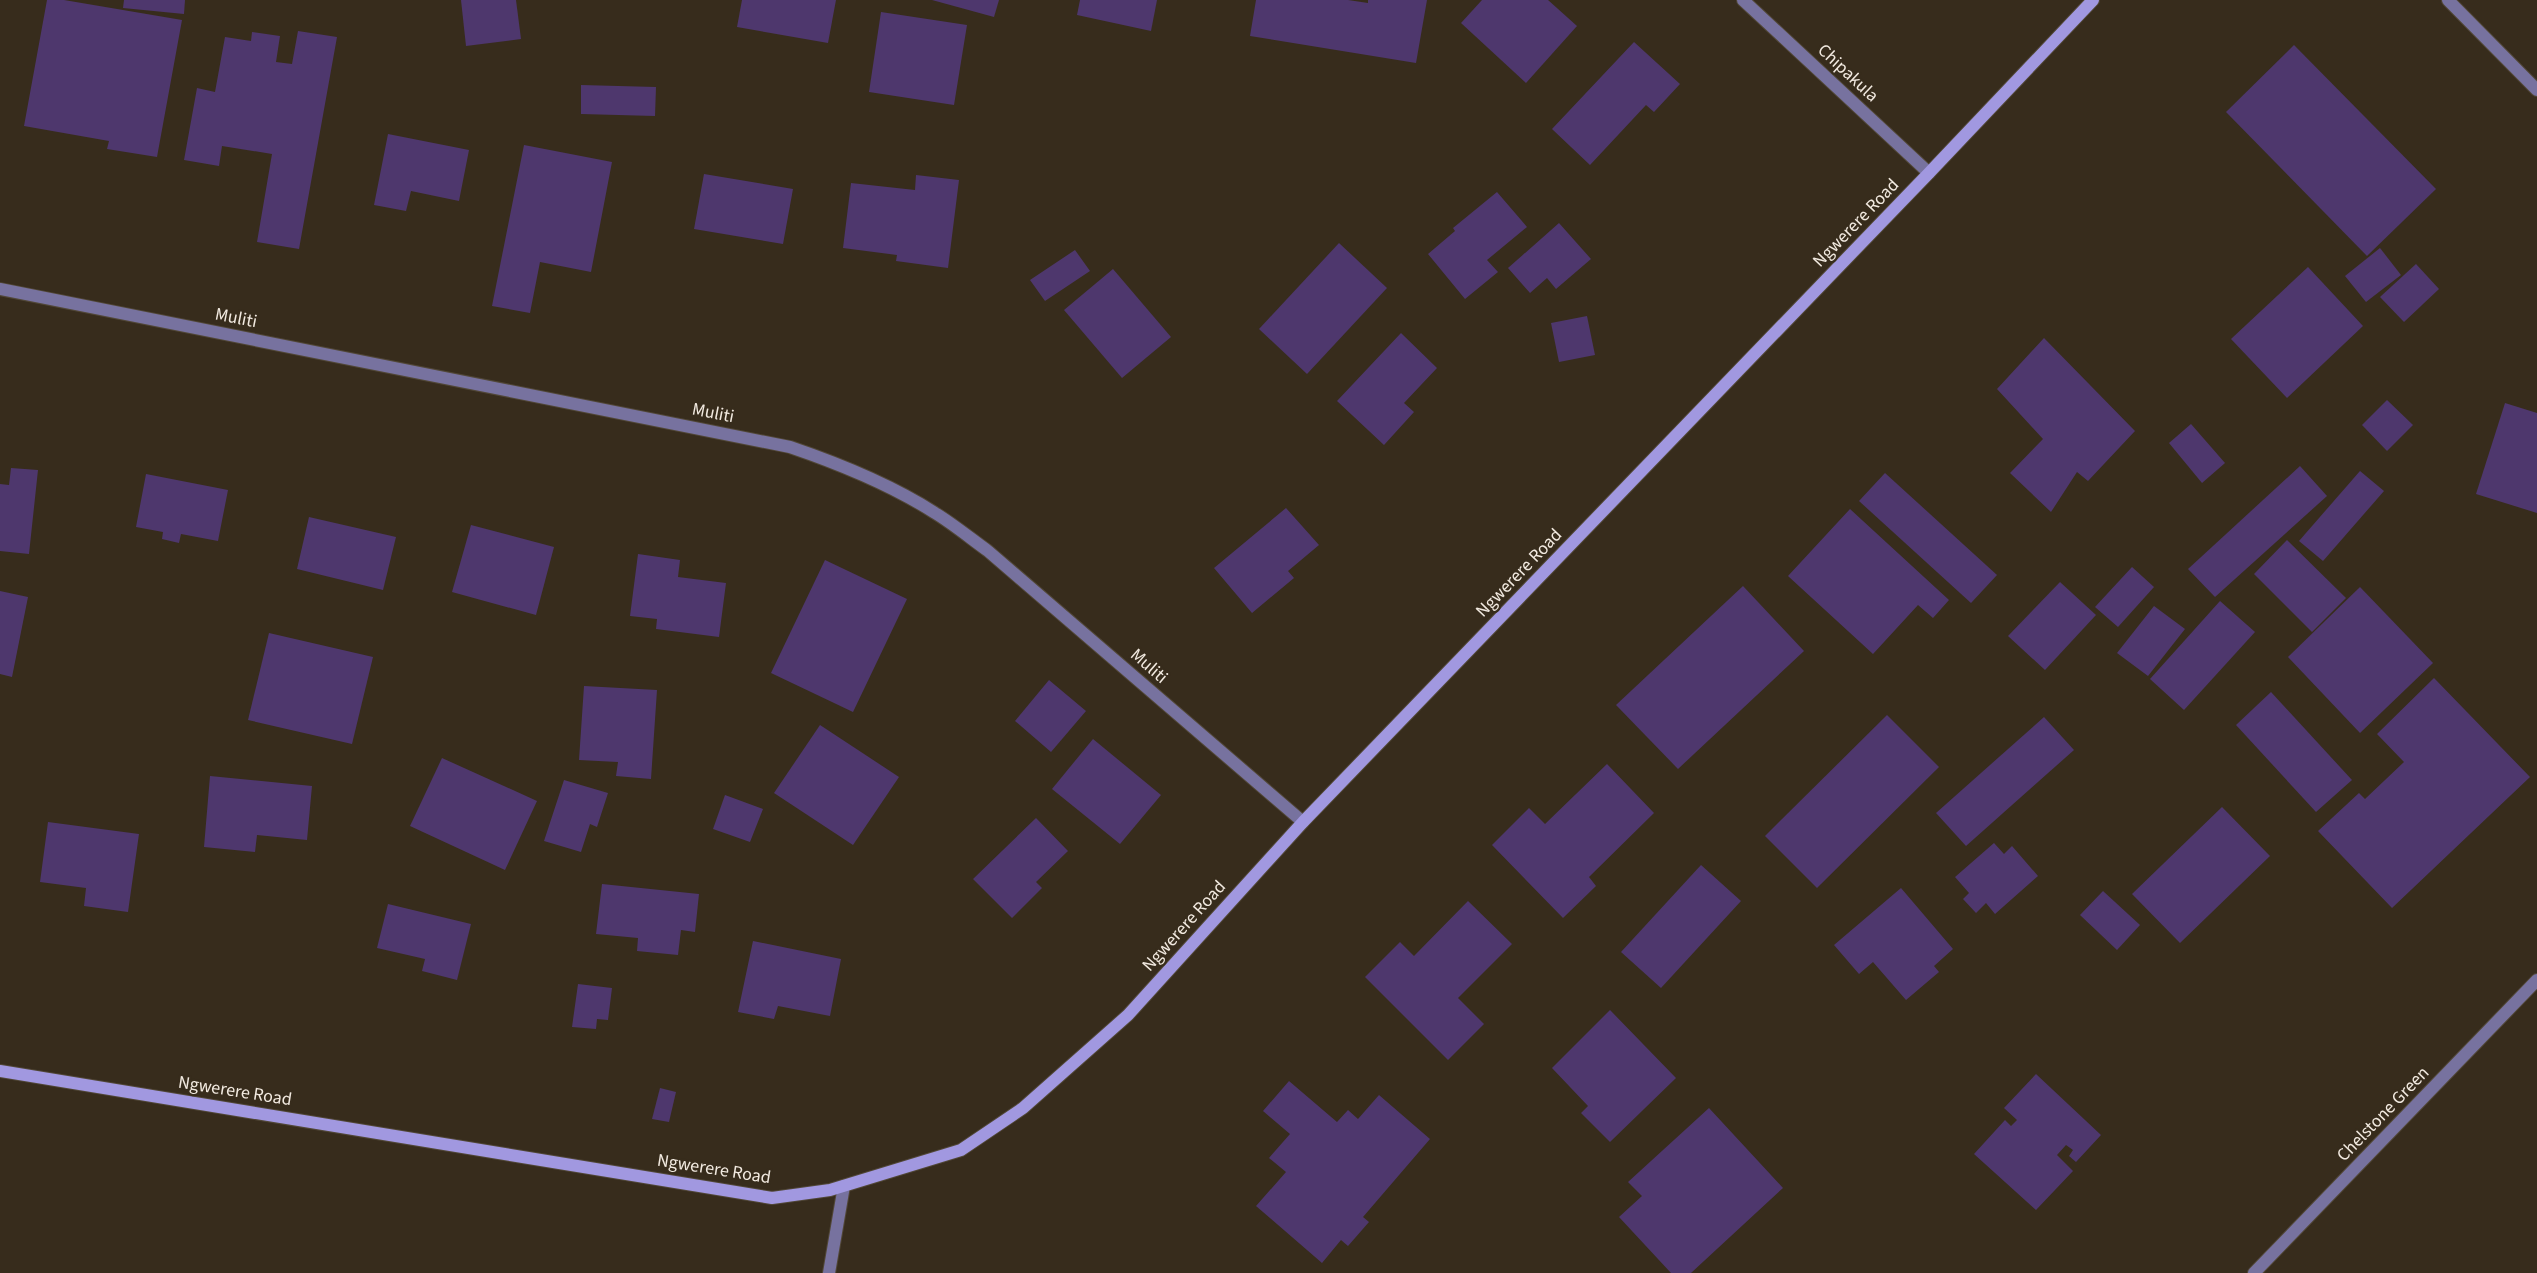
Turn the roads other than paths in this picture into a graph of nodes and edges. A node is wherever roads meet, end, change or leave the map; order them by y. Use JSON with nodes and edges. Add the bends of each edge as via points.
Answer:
{"nodes":[{"id":1,"x":1743,"y":0,"type":"edge"},
{"id":2,"x":2093,"y":0,"type":"edge"},
{"id":3,"x":2448,"y":0,"type":"edge"},
{"id":4,"x":2537,"y":90,"type":"edge"},
{"id":5,"x":1929,"y":173,"type":"junction"},
{"id":6,"x":0,"y":289,"type":"edge"},
{"id":7,"x":1303,"y":822,"type":"junction"},
{"id":8,"x":2537,"y":980,"type":"edge"},
{"id":9,"x":0,"y":1071,"type":"edge"},
{"id":10,"x":844,"y":1186,"type":"junction"},
{"id":11,"x":829,"y":1273,"type":"edge"},
{"id":12,"x":2254,"y":1273,"type":"edge"}],
"edges":[{"from":1,"to":5,"type":"street","name":"Chipakula"},
{"from":2,"to":5,"type":"street","name":"Ngwerere Road"},
{"from":3,"to":4,"type":"street"},
{"from":5,"to":7,"type":"street","name":"Ngwerere Road"},
{"from":6,"to":7,"type":"street","name":"Muliti","via":[[790,447],[838,463],[934,512],[988,551]]},
{"from":7,"to":10,"type":"street","name":"Ngwerere Road","via":[[1128,1016],[1023,1108],[961,1150]]},
{"from":8,"to":12,"type":"street","name":"Chelstone Green"},
{"from":9,"to":10,"type":"street","name":"Ngwerere Road","via":[[772,1197]]},
{"from":10,"to":11,"type":"street"}]}
